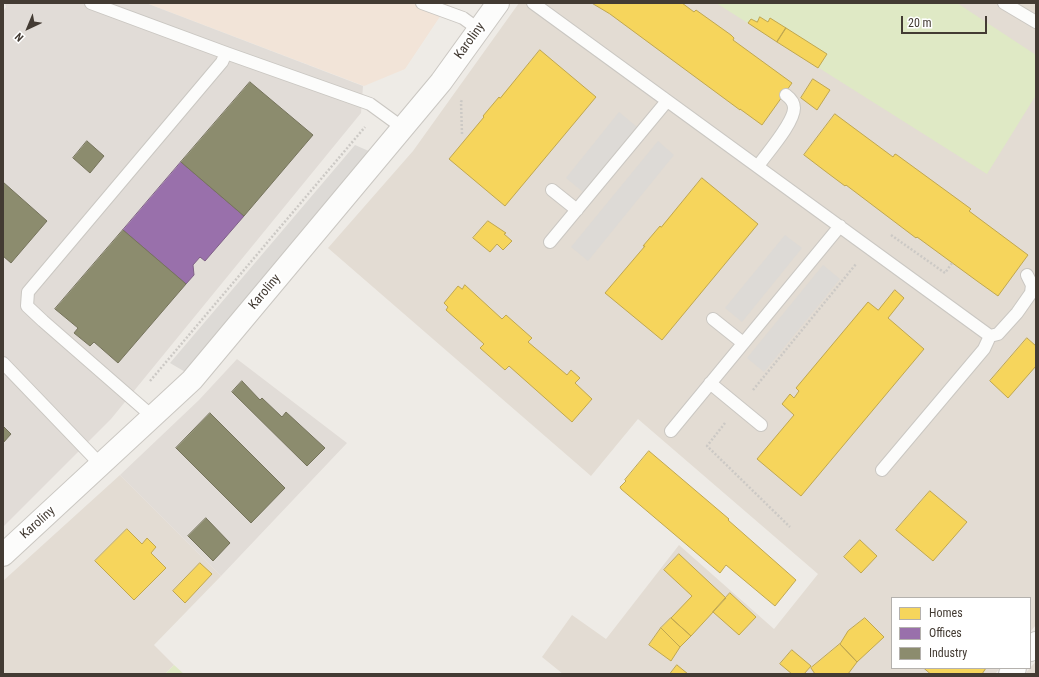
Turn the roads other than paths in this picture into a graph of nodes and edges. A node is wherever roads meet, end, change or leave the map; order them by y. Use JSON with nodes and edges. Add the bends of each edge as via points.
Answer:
{"nodes":[{"id":1,"x":91,"y":3,"type":"edge"},
{"id":2,"x":422,"y":3,"type":"edge"},
{"id":3,"x":498,"y":3,"type":"edge"},
{"id":4,"x":533,"y":3,"type":"edge"},
{"id":5,"x":1004,"y":3,"type":"edge"},
{"id":6,"x":1036,"y":22,"type":"edge"},
{"id":7,"x":478,"y":29,"type":"junction"},
{"id":8,"x":226,"y":53,"type":"junction"},
{"id":9,"x":786,"y":95,"type":"dead end"},
{"id":10,"x":667,"y":101,"type":"junction"},
{"id":11,"x":403,"y":128,"type":"junction"},
{"id":12,"x":758,"y":166,"type":"junction"},
{"id":13,"x":552,"y":190,"type":"dead end"},
{"id":14,"x":577,"y":210,"type":"junction"},
{"id":15,"x":840,"y":226,"type":"junction"},
{"id":16,"x":550,"y":242,"type":"dead end"},
{"id":17,"x":1026,"y":275,"type":"dead end"},
{"id":18,"x":713,"y":319,"type":"dead end"},
{"id":19,"x":990,"y":336,"type":"junction"},
{"id":20,"x":743,"y":343,"type":"junction"},
{"id":21,"x":3,"y":363,"type":"edge"},
{"id":22,"x":710,"y":383,"type":"junction"},
{"id":23,"x":153,"y":417,"type":"junction"},
{"id":24,"x":761,"y":425,"type":"dead end"},
{"id":25,"x":671,"y":431,"type":"dead end"},
{"id":26,"x":102,"y":465,"type":"junction"},
{"id":27,"x":882,"y":470,"type":"dead end"},
{"id":28,"x":3,"y":555,"type":"edge"}],
"edges":[{"from":1,"to":8,"type":"lane"},
{"from":2,"to":7,"type":"lane","via":[[463,18]]},
{"from":3,"to":7,"type":"street","name":"Karoliny"},
{"from":4,"to":10,"type":"lane"},
{"from":5,"to":6,"type":"lane"},
{"from":7,"to":11,"type":"street","name":"Karoliny","via":[[441,82]]},
{"from":8,"to":11,"type":"lane","via":[[370,104]]},
{"from":8,"to":23,"type":"lane","via":[[222,62],[28,292],[28,306]]},
{"from":9,"to":12,"type":"lane","via":[[794,107],[790,122]]},
{"from":10,"to":12,"type":"lane"},
{"from":10,"to":14,"type":"lane"},
{"from":11,"to":23,"type":"street","name":"Karoliny","via":[[192,380]]},
{"from":12,"to":15,"type":"lane"},
{"from":13,"to":14,"type":"lane"},
{"from":14,"to":16,"type":"lane"},
{"from":15,"to":19,"type":"lane"},
{"from":15,"to":20,"type":"lane"},
{"from":17,"to":19,"type":"lane","via":[[1032,285],[1031,293],[998,334]]},
{"from":18,"to":20,"type":"lane"},
{"from":19,"to":27,"type":"lane","via":[[984,349]]},
{"from":20,"to":22,"type":"lane"},
{"from":21,"to":26,"type":"lane"},
{"from":22,"to":24,"type":"lane"},
{"from":22,"to":25,"type":"lane"},
{"from":23,"to":26,"type":"street","name":"Karoliny"},
{"from":26,"to":28,"type":"street","name":"Karoliny"}]}
